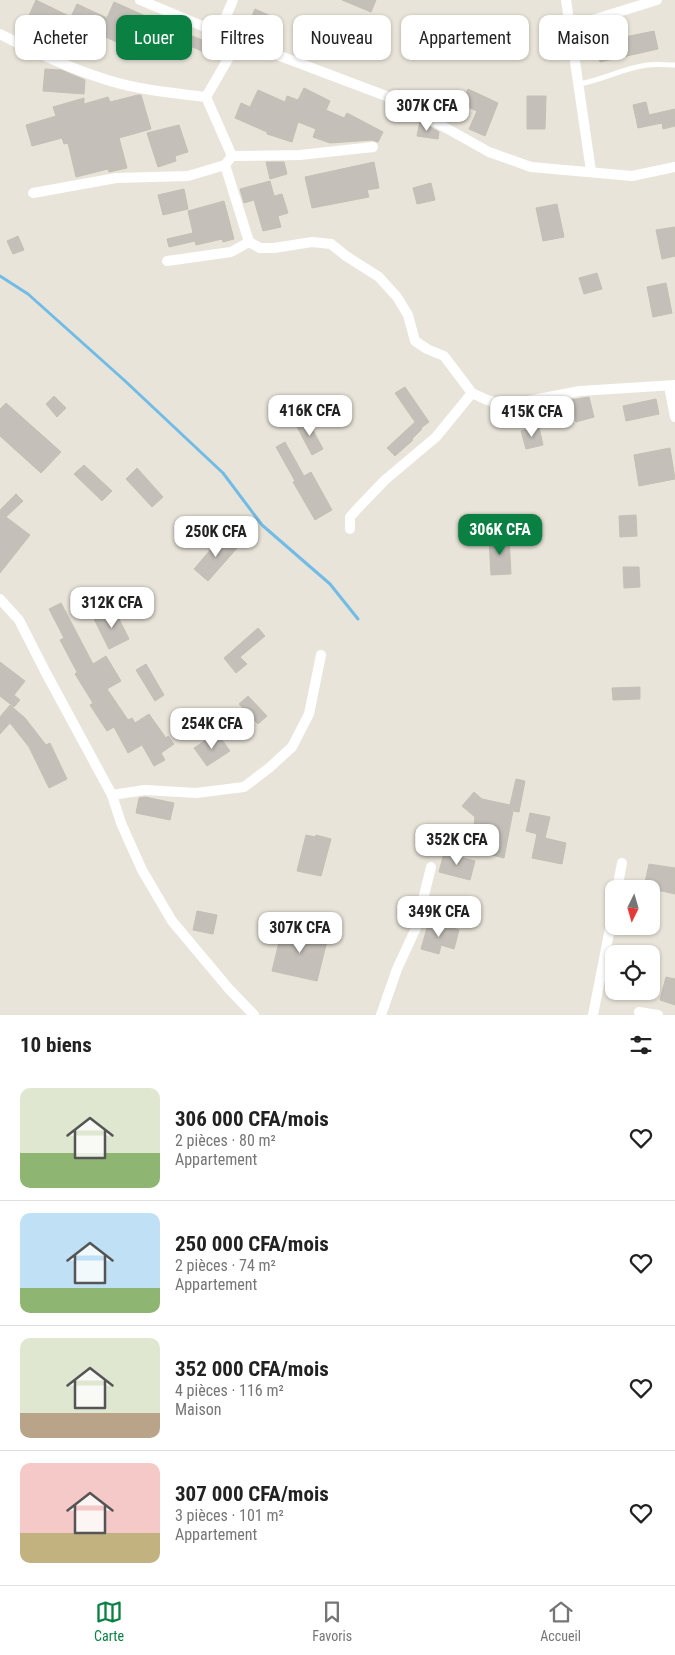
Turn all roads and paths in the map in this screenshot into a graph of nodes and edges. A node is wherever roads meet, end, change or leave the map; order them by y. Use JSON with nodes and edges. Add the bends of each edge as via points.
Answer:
{"nodes":[{"id":1,"x":140,"y":0,"type":"edge"},
{"id":2,"x":233,"y":0,"type":"edge"},
{"id":3,"x":566,"y":0,"type":"edge"},
{"id":4,"x":657,"y":0,"type":"edge"},
{"id":5,"x":227,"y":15,"type":"edge"},
{"id":6,"x":568,"y":15,"type":"edge"},
{"id":7,"x":609,"y":15,"type":"edge"},
{"id":8,"x":202,"y":26,"type":"edge"},
{"id":9,"x":0,"y":34,"type":"edge"},
{"id":10,"x":283,"y":57,"type":"edge"},
{"id":11,"x":227,"y":60,"type":"edge"},
{"id":12,"x":575,"y":60,"type":"edge"},
{"id":13,"x":675,"y":65,"type":"edge"},
{"id":14,"x":578,"y":84,"type":"junction"},
{"id":15,"x":206,"y":97,"type":"junction"},
{"id":16,"x":373,"y":147,"type":"dead end"},
{"id":17,"x":232,"y":156,"type":"junction"},
{"id":18,"x":225,"y":165,"type":"junction"},
{"id":19,"x":675,"y":167,"type":"edge"},
{"id":20,"x":591,"y":171,"type":"junction"},
{"id":21,"x":32,"y":193,"type":"dead end"},
{"id":22,"x":249,"y":242,"type":"junction"},
{"id":23,"x":167,"y":261,"type":"dead end"},
{"id":24,"x":672,"y":386,"type":"edge"},
{"id":25,"x":472,"y":393,"type":"junction"},
{"id":26,"x":675,"y":417,"type":"edge"},
{"id":27,"x":350,"y":529,"type":"dead end"},
{"id":28,"x":0,"y":598,"type":"edge"},
{"id":29,"x":321,"y":655,"type":"dead end"},
{"id":30,"x":112,"y":795,"type":"junction"},
{"id":31,"x":622,"y":862,"type":"dead end"},
{"id":32,"x":431,"y":866,"type":"dead end"},
{"id":33,"x":619,"y":880,"type":"edge"},
{"id":34,"x":609,"y":935,"type":"edge"},
{"id":35,"x":639,"y":1012,"type":"dead end"},
{"id":36,"x":254,"y":1015,"type":"edge"},
{"id":37,"x":381,"y":1015,"type":"edge"},
{"id":38,"x":593,"y":1015,"type":"edge"},
{"id":39,"x":658,"y":1015,"type":"edge"}],
"edges":[{"from":1,"to":8,"type":"street"},
{"from":2,"to":5,"type":"street"},
{"from":3,"to":6,"type":"street"},
{"from":4,"to":7,"type":"street"},
{"from":9,"to":15,"type":"street","via":[[106,80]]},
{"from":10,"to":20,"type":"street","via":[[394,99],[489,152],[531,167]]},
{"from":11,"to":15,"type":"street"},
{"from":12,"to":14,"type":"street"},
{"from":13,"to":14,"type":"lane","via":[[648,65],[595,82]]},
{"from":14,"to":20,"type":"street"},
{"from":15,"to":17,"type":"street"},
{"from":16,"to":17,"type":"street","via":[[300,155]]},
{"from":17,"to":18,"type":"street"},
{"from":18,"to":21,"type":"street","via":[[188,176],[116,178]]},
{"from":18,"to":22,"type":"street"},
{"from":19,"to":20,"type":"street","via":[[632,176]]},
{"from":22,"to":23,"type":"street","via":[[231,252]]},
{"from":22,"to":25,"type":"street","via":[[260,248],[312,242],[332,244],[379,277],[408,315],[415,341],[444,356]]},
{"from":24,"to":25,"type":"street","via":[[580,391],[512,404],[487,400]]},
{"from":24,"to":26,"type":"street"},
{"from":25,"to":27,"type":"street","via":[[436,437],[385,480],[358,508],[350,517]]},
{"from":28,"to":30,"type":"street","via":[[19,620]]},
{"from":29,"to":30,"type":"street","via":[[309,714],[292,747],[244,787],[196,793],[145,790]]},
{"from":30,"to":36,"type":"street","via":[[142,870],[172,921]]},
{"from":31,"to":33,"type":"street"},
{"from":32,"to":37,"type":"street","via":[[416,928]]},
{"from":34,"to":38,"type":"street"},
{"from":35,"to":39,"type":"street"}]}
